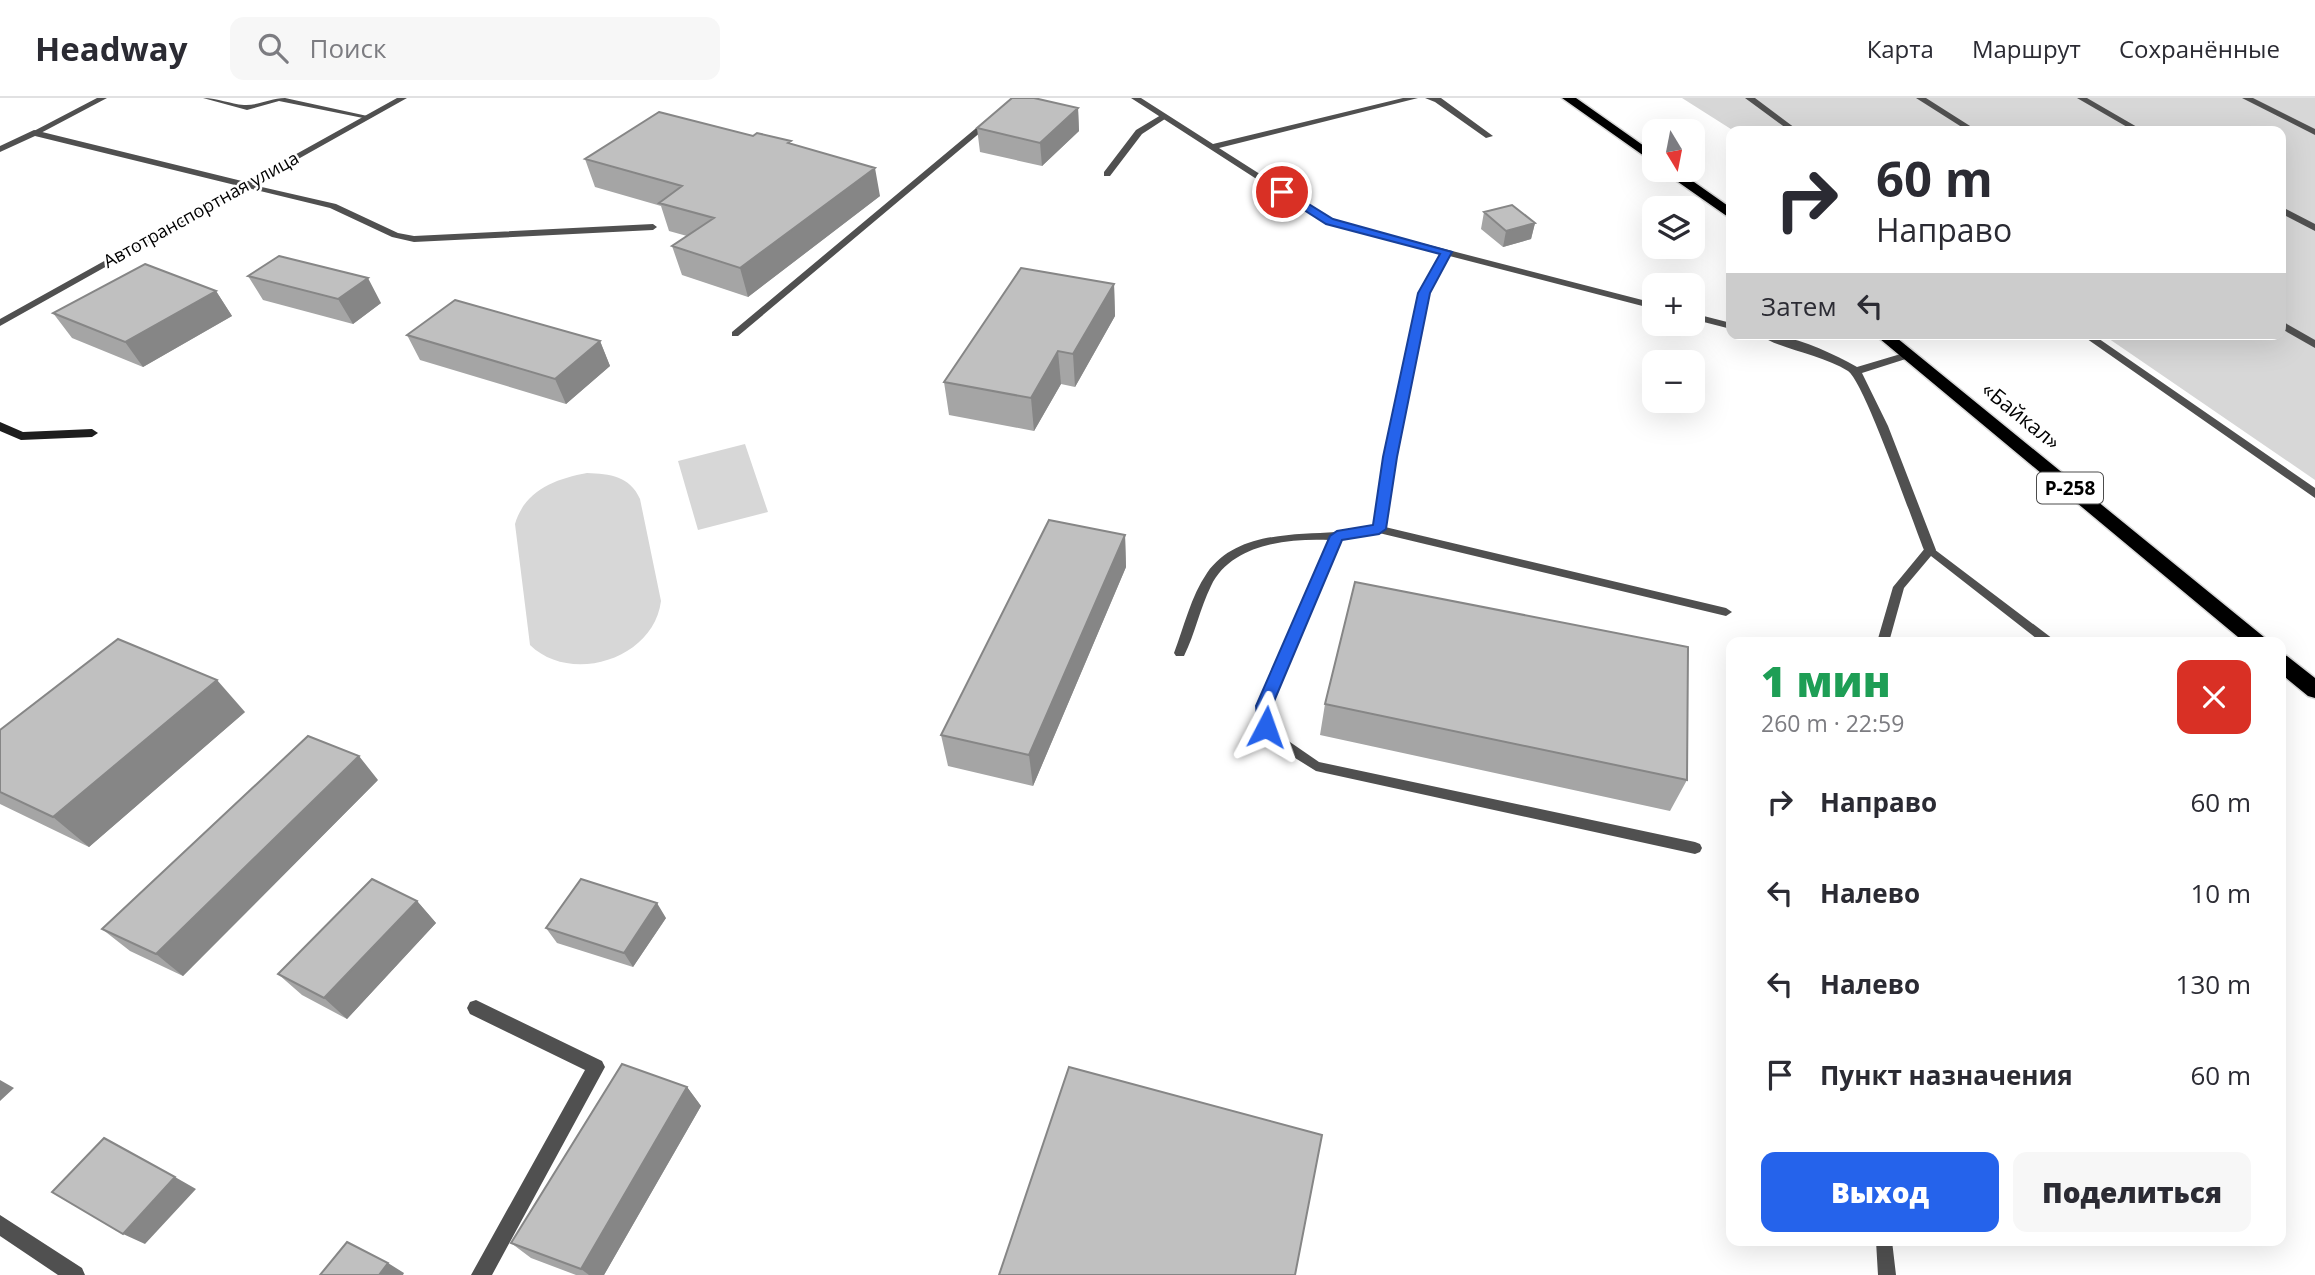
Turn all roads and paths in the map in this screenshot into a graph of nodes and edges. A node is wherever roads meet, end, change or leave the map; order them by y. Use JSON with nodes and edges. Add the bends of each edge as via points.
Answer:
{"nodes":[{"id":1,"x":103,"y":98,"type":"edge"},
{"id":2,"x":207,"y":98,"type":"edge"},
{"id":3,"x":403,"y":98,"type":"edge"},
{"id":4,"x":1135,"y":98,"type":"edge"},
{"id":5,"x":1415,"y":98,"type":"edge"},
{"id":6,"x":1429,"y":98,"type":"edge"},
{"id":7,"x":1568,"y":98,"type":"edge"},
{"id":8,"x":1749,"y":98,"type":"edge"},
{"id":9,"x":1920,"y":98,"type":"edge"},
{"id":10,"x":2081,"y":98,"type":"edge"},
{"id":11,"x":2246,"y":98,"type":"edge"},
{"id":12,"x":996,"y":116,"type":"edge"},
{"id":13,"x":368,"y":117,"type":"junction"},
{"id":14,"x":1164,"y":117,"type":"junction"},
{"id":15,"x":1788,"y":126,"type":"edge"},
{"id":16,"x":1967,"y":126,"type":"edge"},
{"id":17,"x":2131,"y":126,"type":"edge"},
{"id":18,"x":2315,"y":132,"type":"edge"},
{"id":19,"x":34,"y":133,"type":"junction"},
{"id":20,"x":1489,"y":136,"type":"dead end"},
{"id":21,"x":1212,"y":147,"type":"junction"},
{"id":22,"x":0,"y":149,"type":"edge"},
{"id":23,"x":1642,"y":150,"type":"edge"},
{"id":24,"x":1107,"y":174,"type":"dead end"},
{"id":25,"x":1685,"y":182,"type":"edge"},
{"id":26,"x":247,"y":185,"type":"junction"},
{"id":27,"x":1726,"y":211,"type":"edge"},
{"id":28,"x":2286,"y":212,"type":"edge"},
{"id":29,"x":653,"y":227,"type":"dead end"},
{"id":30,"x":2315,"y":228,"type":"edge"},
{"id":31,"x":1447,"y":252,"type":"junction"},
{"id":32,"x":1642,"y":303,"type":"edge"},
{"id":33,"x":1705,"y":319,"type":"edge"},
{"id":34,"x":0,"y":323,"type":"edge"},
{"id":35,"x":1726,"y":325,"type":"edge"},
{"id":36,"x":2286,"y":327,"type":"edge"},
{"id":37,"x":735,"y":334,"type":"dead end"},
{"id":38,"x":1780,"y":340,"type":"edge"},
{"id":39,"x":1889,"y":340,"type":"edge"},
{"id":40,"x":2094,"y":340,"type":"edge"},
{"id":41,"x":2315,"y":345,"type":"edge"},
{"id":42,"x":1908,"y":355,"type":"junction"},
{"id":43,"x":1856,"y":371,"type":"junction"},
{"id":44,"x":0,"y":426,"type":"edge"},
{"id":45,"x":92,"y":433,"type":"dead end"},
{"id":46,"x":2315,"y":494,"type":"edge"},
{"id":47,"x":1379,"y":529,"type":"junction"},
{"id":48,"x":1337,"y":536,"type":"junction"},
{"id":49,"x":1930,"y":550,"type":"junction"},
{"id":50,"x":1726,"y":612,"type":"dead end"},
{"id":51,"x":1884,"y":637,"type":"edge"},
{"id":52,"x":2043,"y":637,"type":"edge"},
{"id":53,"x":2251,"y":637,"type":"edge"},
{"id":54,"x":1180,"y":653,"type":"dead end"},
{"id":55,"x":2286,"y":666,"type":"edge"},
{"id":56,"x":2315,"y":690,"type":"edge"},
{"id":57,"x":1695,"y":848,"type":"dead end"},
{"id":58,"x":476,"y":1008,"type":"dead end"},
{"id":59,"x":0,"y":1225,"type":"edge"},
{"id":60,"x":1884,"y":1246,"type":"edge"},
{"id":61,"x":75,"y":1275,"type":"edge"},
{"id":62,"x":481,"y":1275,"type":"edge"},
{"id":63,"x":1887,"y":1275,"type":"edge"}],
"edges":[{"from":1,"to":19,"type":"lane"},
{"from":2,"to":13,"type":"lane","via":[[247,108],[279,99]]},
{"from":3,"to":13,"type":"street","name":"Автотранспортная улица"},
{"from":4,"to":14,"type":"street"},
{"from":5,"to":21,"type":"street"},
{"from":6,"to":20,"type":"street"},
{"from":7,"to":23,"type":"highway"},
{"from":8,"to":15,"type":"street"},
{"from":9,"to":16,"type":"street"},
{"from":10,"to":17,"type":"street"},
{"from":11,"to":18,"type":"street"},
{"from":12,"to":37,"type":"lane"},
{"from":13,"to":26,"type":"street","name":"Автотранспортная улица"},
{"from":14,"to":21,"type":"street"},
{"from":14,"to":24,"type":"lane","via":[[1139,132]]},
{"from":19,"to":22,"type":"street"},
{"from":19,"to":26,"type":"street"},
{"from":21,"to":31,"type":"street","via":[[1329,222]]},
{"from":25,"to":27,"type":"highway"},
{"from":26,"to":29,"type":"lane","via":[[333,205],[395,235],[414,239]]},
{"from":26,"to":34,"type":"street","name":"Автотранспортная улица"},
{"from":28,"to":30,"type":"street"},
{"from":31,"to":32,"type":"street"},
{"from":31,"to":47,"type":"lane","via":[[1424,293]]},
{"from":33,"to":35,"type":"street"},
{"from":36,"to":41,"type":"street"},
{"from":38,"to":43,"type":"street"},
{"from":39,"to":42,"type":"highway","name":"«Байкал»","number":"Р-258"},
{"from":40,"to":46,"type":"street"},
{"from":42,"to":43,"type":"street"},
{"from":42,"to":53,"type":"highway","name":"«Байкал»","number":"Р-258"},
{"from":43,"to":49,"type":"street"},
{"from":44,"to":45,"type":"street","via":[[21,436]]},
{"from":47,"to":48,"type":"lane"},
{"from":47,"to":50,"type":"lane"},
{"from":48,"to":54,"type":"lane","via":[[1307,533],[1236,551],[1210,575]]},
{"from":48,"to":57,"type":"lane","via":[[1264,706],[1266,727],[1283,744],[1316,766]]},
{"from":49,"to":51,"type":"lane","via":[[1899,586]]},
{"from":49,"to":52,"type":"lane"},
{"from":55,"to":56,"type":"highway"},
{"from":58,"to":62,"type":"street","via":[[596,1067]]},
{"from":59,"to":61,"type":"street"},
{"from":60,"to":63,"type":"lane"}]}
